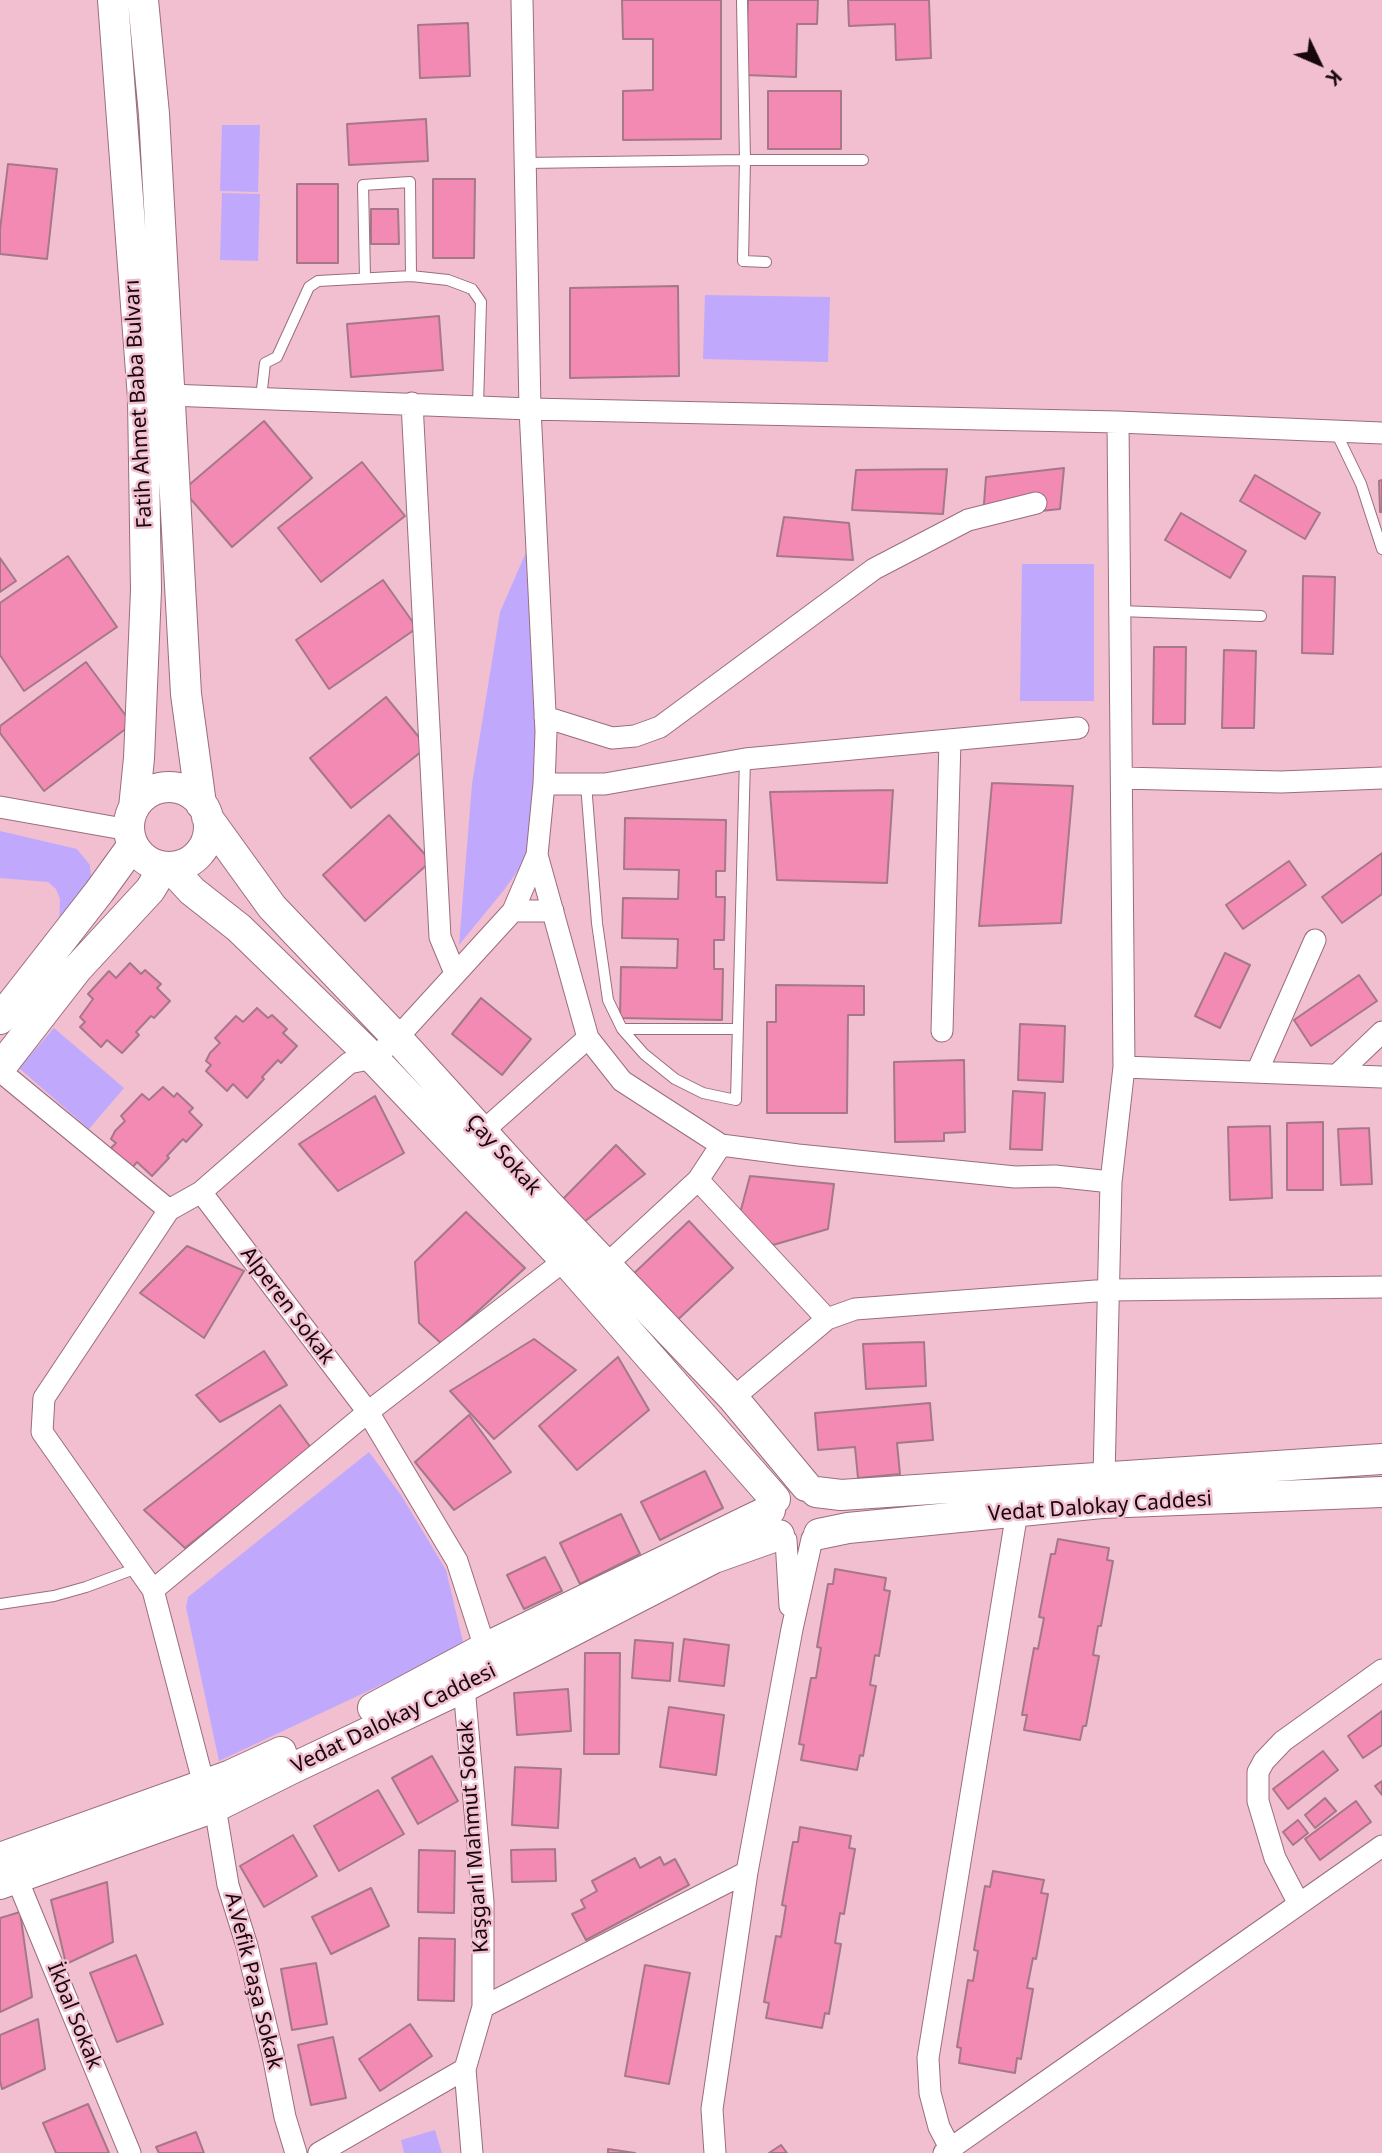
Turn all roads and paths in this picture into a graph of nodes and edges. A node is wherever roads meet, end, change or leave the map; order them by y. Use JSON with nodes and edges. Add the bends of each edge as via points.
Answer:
{"nodes":[{"id":1,"x":113,"y":0,"type":"edge"},
{"id":2,"x":143,"y":0,"type":"edge"},
{"id":3,"x":522,"y":0,"type":"edge"},
{"id":4,"x":742,"y":0,"type":"edge"},
{"id":5,"x":745,"y":160,"type":"junction"},
{"id":6,"x":863,"y":160,"type":"dead end"},
{"id":7,"x":524,"y":163,"type":"junction"},
{"id":8,"x":766,"y":262,"type":"dead end"},
{"id":9,"x":411,"y":276,"type":"junction"},
{"id":10,"x":365,"y":277,"type":"junction"},
{"id":11,"x":170,"y":395,"type":"junction"},
{"id":12,"x":261,"y":398,"type":"junction"},
{"id":13,"x":412,"y":403,"type":"junction"},
{"id":14,"x":478,"y":406,"type":"junction"},
{"id":15,"x":530,"y":409,"type":"junction"},
{"id":16,"x":1118,"y":422,"type":"junction"},
{"id":17,"x":1335,"y":430,"type":"junction"},
{"id":18,"x":1382,"y":433,"type":"edge"},
{"id":19,"x":1037,"y":503,"type":"dead end"},
{"id":20,"x":1382,"y":549,"type":"edge"},
{"id":21,"x":1119,"y":611,"type":"junction"},
{"id":22,"x":1261,"y":616,"type":"dead end"},
{"id":23,"x":545,"y":717,"type":"junction"},
{"id":24,"x":1078,"y":728,"type":"dead end"},
{"id":25,"x":950,"y":740,"type":"junction"},
{"id":26,"x":745,"y":758,"type":"junction"},
{"id":27,"x":1122,"y":778,"type":"junction"},
{"id":28,"x":1382,"y":778,"type":"edge"},
{"id":29,"x":544,"y":784,"type":"junction"},
{"id":30,"x":586,"y":784,"type":"junction"},
{"id":31,"x":0,"y":807,"type":"edge"},
{"id":32,"x":204,"y":810,"type":"junction"},
{"id":33,"x":132,"y":827,"type":"junction"},
{"id":34,"x":537,"y":855,"type":"junction"},
{"id":35,"x":167,"y":867,"type":"junction"},
{"id":36,"x":513,"y":911,"type":"junction"},
{"id":37,"x":553,"y":911,"type":"junction"},
{"id":38,"x":1315,"y":940,"type":"dead end"},
{"id":39,"x":455,"y":973,"type":"junction"},
{"id":40,"x":0,"y":1019,"type":"edge"},
{"id":41,"x":622,"y":1029,"type":"junction"},
{"id":42,"x":738,"y":1029,"type":"junction"},
{"id":43,"x":942,"y":1031,"type":"dead end"},
{"id":44,"x":1382,"y":1032,"type":"edge"},
{"id":45,"x":397,"y":1038,"type":"junction"},
{"id":46,"x":588,"y":1038,"type":"junction"},
{"id":47,"x":373,"y":1058,"type":"junction"},
{"id":48,"x":1124,"y":1067,"type":"junction"},
{"id":49,"x":0,"y":1069,"type":"edge"},
{"id":50,"x":1257,"y":1072,"type":"junction"},
{"id":51,"x":1337,"y":1076,"type":"junction"},
{"id":52,"x":1382,"y":1077,"type":"edge"},
{"id":53,"x":482,"y":1132,"type":"junction"},
{"id":54,"x":721,"y":1145,"type":"junction"},
{"id":55,"x":698,"y":1180,"type":"junction"},
{"id":56,"x":1111,"y":1182,"type":"junction"},
{"id":57,"x":201,"y":1192,"type":"junction"},
{"id":58,"x":169,"y":1210,"type":"junction"},
{"id":59,"x":565,"y":1260,"type":"junction"},
{"id":60,"x":606,"y":1265,"type":"junction"},
{"id":61,"x":1382,"y":1287,"type":"edge"},
{"id":62,"x":1109,"y":1290,"type":"junction"},
{"id":63,"x":827,"y":1319,"type":"junction"},
{"id":64,"x":733,"y":1398,"type":"junction"},
{"id":65,"x":368,"y":1412,"type":"junction"},
{"id":66,"x":1382,"y":1459,"type":"edge"},
{"id":67,"x":1104,"y":1477,"type":"junction"},
{"id":68,"x":811,"y":1489,"type":"junction"},
{"id":69,"x":1382,"y":1492,"type":"edge"},
{"id":70,"x":1017,"y":1512,"type":"junction"},
{"id":71,"x":790,"y":1526,"type":"junction"},
{"id":72,"x":138,"y":1568,"type":"junction"},
{"id":73,"x":153,"y":1590,"type":"junction"},
{"id":74,"x":0,"y":1604,"type":"edge"},
{"id":75,"x":485,"y":1648,"type":"junction"},
{"id":76,"x":1382,"y":1670,"type":"edge"},
{"id":77,"x":464,"y":1687,"type":"junction"},
{"id":78,"x":210,"y":1796,"type":"junction"},
{"id":79,"x":1382,"y":1846,"type":"edge"},
{"id":80,"x":747,"y":1872,"type":"junction"},
{"id":81,"x":6,"y":1874,"type":"edge"},
{"id":82,"x":1299,"y":1904,"type":"junction"},
{"id":83,"x":482,"y":2007,"type":"junction"},
{"id":84,"x":465,"y":2069,"type":"junction"},
{"id":85,"x":947,"y":2151,"type":"edge"},
{"id":86,"x":130,"y":2153,"type":"edge"},
{"id":87,"x":296,"y":2153,"type":"edge"},
{"id":88,"x":319,"y":2153,"type":"edge"},
{"id":89,"x":472,"y":2153,"type":"edge"},
{"id":90,"x":715,"y":2153,"type":"edge"}],
"edges":[{"from":1,"to":33,"type":"main road","name":"Fatih Ahmet Baba Bulvarı","via":[[143,398],[146,590]]},
{"from":2,"to":11,"type":"main road","name":"Fatih Ahmet Baba Bulvarı"},
{"from":3,"to":7,"type":"street"},
{"from":4,"to":5,"type":"lane"},
{"from":5,"to":6,"type":"lane"},
{"from":5,"to":7,"type":"lane"},
{"from":5,"to":8,"type":"lane","via":[[743,261]]},
{"from":7,"to":15,"type":"street"},
{"from":9,"to":10,"type":"lane"},
{"from":9,"to":10,"type":"lane","via":[[410,181],[363,185]]},
{"from":9,"to":14,"type":"lane","via":[[449,280],[472,289],[481,302]]},
{"from":10,"to":12,"type":"lane","via":[[318,281],[309,287],[277,357],[265,363]]},
{"from":11,"to":12,"type":"street"},
{"from":11,"to":32,"type":"main road","name":"Fatih Ahmet Baba Bulvarı","via":[[186,694]]},
{"from":12,"to":13,"type":"street"},
{"from":13,"to":14,"type":"street"},
{"from":13,"to":39,"type":"street","via":[[440,937]]},
{"from":14,"to":15,"type":"street"},
{"from":15,"to":16,"type":"street"},
{"from":15,"to":23,"type":"street"},
{"from":16,"to":17,"type":"street"},
{"from":16,"to":21,"type":"street"},
{"from":17,"to":18,"type":"street"},
{"from":17,"to":20,"type":"lane","via":[[1361,484]]},
{"from":19,"to":23,"type":"street","via":[[968,520],[874,569],[660,727],[612,738]]},
{"from":21,"to":22,"type":"lane"},
{"from":21,"to":27,"type":"street"},
{"from":23,"to":29,"type":"street"},
{"from":24,"to":25,"type":"street"},
{"from":25,"to":26,"type":"street"},
{"from":25,"to":43,"type":"street"},
{"from":26,"to":30,"type":"street"},
{"from":26,"to":42,"type":"lane"},
{"from":27,"to":28,"type":"street","via":[[1281,782]]},
{"from":27,"to":48,"type":"street"},
{"from":29,"to":30,"type":"street"},
{"from":29,"to":34,"type":"street"},
{"from":30,"to":41,"type":"lane","via":[[608,1000]]},
{"from":31,"to":33,"type":"street"},
{"from":32,"to":33,"type":"main road","via":[[180,789],[154,790],[143,797]]},
{"from":32,"to":35,"type":"main road","via":[[207,840],[201,851],[182,865]]},
{"from":32,"to":45,"type":"main road","name":"Çay Sokak","via":[[272,907]]},
{"from":33,"to":35,"type":"main road","via":[[141,856]]},
{"from":33,"to":40,"type":"main road","via":[[99,892]]},
{"from":34,"to":36,"type":"street"},
{"from":34,"to":37,"type":"street"},
{"from":35,"to":47,"type":"main road","name":"Çay Sokak","via":[[239,928]]},
{"from":35,"to":49,"type":"main road","via":[[77,969]]},
{"from":36,"to":37,"type":"street"},
{"from":36,"to":39,"type":"street"},
{"from":37,"to":46,"type":"street"},
{"from":38,"to":50,"type":"street"},
{"from":39,"to":45,"type":"street"},
{"from":41,"to":42,"type":"lane"},
{"from":41,"to":42,"type":"lane","via":[[675,1079],[703,1093],[736,1100]]},
{"from":44,"to":51,"type":"street"},
{"from":45,"to":47,"type":"street"},
{"from":45,"to":53,"type":"main road","name":"Çay Sokak"},
{"from":46,"to":53,"type":"street"},
{"from":46,"to":54,"type":"street","via":[[622,1081]]},
{"from":47,"to":57,"type":"street","via":[[349,1063]]},
{"from":47,"to":59,"type":"main road","name":"Çay Sokak"},
{"from":48,"to":50,"type":"street"},
{"from":48,"to":56,"type":"street"},
{"from":49,"to":58,"type":"street"},
{"from":50,"to":51,"type":"street"},
{"from":51,"to":52,"type":"street"},
{"from":53,"to":60,"type":"main road","name":"Çay Sokak"},
{"from":54,"to":55,"type":"street"},
{"from":54,"to":56,"type":"street","via":[[1015,1177]]},
{"from":55,"to":60,"type":"street"},
{"from":55,"to":63,"type":"street"},
{"from":56,"to":62,"type":"street"},
{"from":57,"to":58,"type":"street"},
{"from":57,"to":65,"type":"street","name":"Alperen Sokak"},
{"from":58,"to":72,"type":"street","name":"A.Vefik Paşa Sokak","via":[[44,1398],[42,1432]]},
{"from":59,"to":65,"type":"street"},
{"from":59,"to":71,"type":"main road","name":"Çay Sokak"},
{"from":60,"to":64,"type":"main road","name":"Çay Sokak"},
{"from":61,"to":62,"type":"street"},
{"from":62,"to":63,"type":"street","via":[[855,1309]]},
{"from":62,"to":67,"type":"street"},
{"from":63,"to":64,"type":"street"},
{"from":64,"to":68,"type":"main road","name":"Çay Sokak"},
{"from":65,"to":73,"type":"street"},
{"from":65,"to":75,"type":"street","name":"Alperen Sokak","via":[[457,1561]]},
{"from":66,"to":67,"type":"main road"},
{"from":67,"to":68,"type":"main road","via":[[841,1495]]},
{"from":68,"to":71,"type":"main road","via":[[788,1488]]},
{"from":68,"to":71,"type":"main road","via":[[826,1507],[827,1517]]},
{"from":69,"to":70,"type":"main road","name":"Vedat Dalokay Caddesi","via":[[1102,1503]]},
{"from":70,"to":71,"type":"main road","name":"Vedat Dalokay Caddesi","via":[[848,1528]]},
{"from":70,"to":85,"type":"street","via":[[928,2058],[929,2093]]},
{"from":71,"to":75,"type":"main road","name":"Vedat Dalokay Caddesi"},
{"from":71,"to":77,"type":"main road","name":"Vedat Dalokay Caddesi","via":[[714,1558]]},
{"from":71,"to":80,"type":"street","via":[[792,1629]]},
{"from":72,"to":73,"type":"street","name":"A.Vefik Paşa Sokak"},
{"from":72,"to":74,"type":"lane","via":[[65,1593]]},
{"from":73,"to":78,"type":"street","name":"A.Vefik Paşa Sokak"},
{"from":75,"to":78,"type":"main road","name":"Vedat Dalokay Caddesi","via":[[397,1696],[231,1775]]},
{"from":76,"to":82,"type":"street","via":[[1283,1741],[1258,1772],[1258,1801],[1275,1858]]},
{"from":77,"to":78,"type":"main road","name":"Vedat Dalokay Caddesi","via":[[291,1769]]},
{"from":77,"to":83,"type":"street","name":"Kaşgarlı Mahmut Sokak","via":[[483,1902]]},
{"from":78,"to":81,"type":"main road","name":"Vedat Dalokay Caddesi"},
{"from":78,"to":87,"type":"street","name":"A.Vefik Paşa Sokak"},
{"from":79,"to":82,"type":"street"},
{"from":80,"to":83,"type":"street"},
{"from":80,"to":90,"type":"street","via":[[712,2109]]},
{"from":81,"to":86,"type":"street","name":"İkbal Sokak"},
{"from":82,"to":85,"type":"street"},
{"from":83,"to":84,"type":"street","name":"Kaşgarlı Mahmut Sokak"},
{"from":84,"to":88,"type":"street"},
{"from":84,"to":89,"type":"street","name":"Kaşgarlı Mahmut Sokak"}]}
